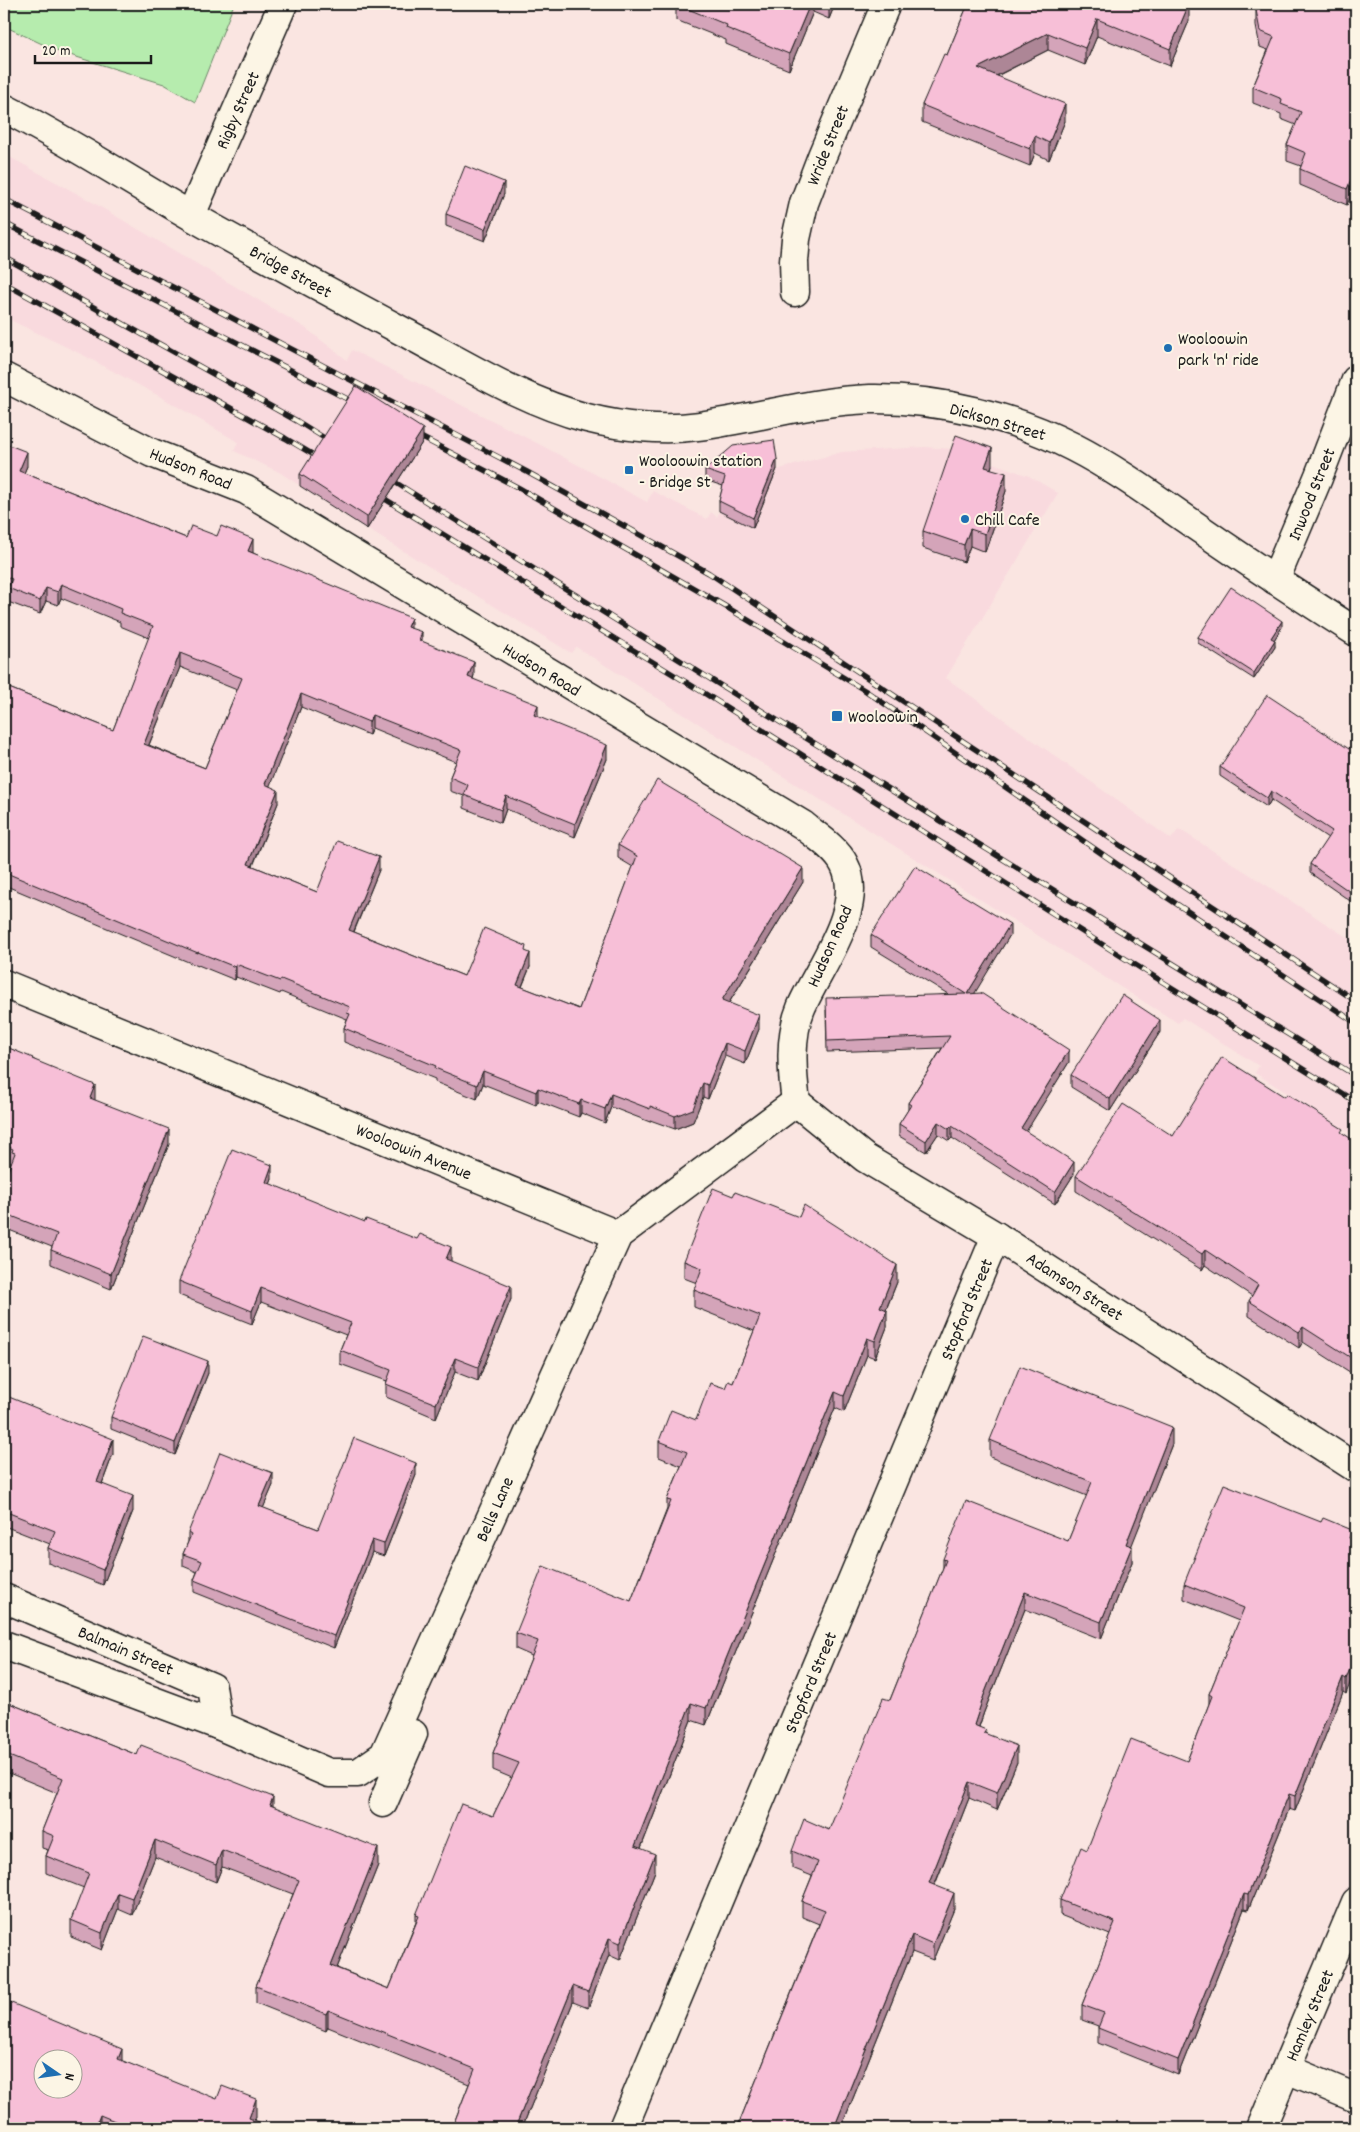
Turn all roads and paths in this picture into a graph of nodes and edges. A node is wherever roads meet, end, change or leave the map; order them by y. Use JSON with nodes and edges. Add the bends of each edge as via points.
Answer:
{"nodes":[{"id":1,"x":283,"y":4,"type":"edge"},
{"id":2,"x":886,"y":4,"type":"edge"},
{"id":3,"x":4,"y":108,"type":"edge"},
{"id":4,"x":190,"y":216,"type":"junction"},
{"id":5,"x":795,"y":292,"type":"dead end"},
{"id":6,"x":4,"y":377,"type":"edge"},
{"id":7,"x":1356,"y":380,"type":"edge"},
{"id":8,"x":585,"y":417,"type":"joint"},
{"id":9,"x":1275,"y":580,"type":"junction"},
{"id":10,"x":1356,"y":632,"type":"edge"},
{"id":11,"x":4,"y":984,"type":"edge"},
{"id":12,"x":796,"y":1102,"type":"junction"},
{"id":13,"x":618,"y":1235,"type":"junction"},
{"id":14,"x":996,"y":1236,"type":"junction"},
{"id":15,"x":1356,"y":1468,"type":"edge"},
{"id":16,"x":4,"y":1598,"type":"edge"},
{"id":17,"x":445,"y":1618,"type":"junction"},
{"id":18,"x":4,"y":1645,"type":"edge"},
{"id":19,"x":218,"y":1725,"type":"junction"},
{"id":20,"x":358,"y":1773,"type":"joint"},
{"id":21,"x":383,"y":1803,"type":"dead end"},
{"id":22,"x":1356,"y":1902,"type":"edge"},
{"id":23,"x":1287,"y":2068,"type":"junction"},
{"id":24,"x":1356,"y":2098,"type":"edge"},
{"id":25,"x":623,"y":2128,"type":"edge"},
{"id":26,"x":1261,"y":2128,"type":"edge"}],
"edges":[{"from":1,"to":4,"type":"street","name":"Rigby Street"},
{"from":2,"to":5,"type":"street","name":"Wride Street","via":[[804,203],[796,239]]},
{"from":3,"to":4,"type":"street","name":"Bridge Street"},
{"from":4,"to":8,"type":"street","name":"Bridge Street","via":[[500,384]]},
{"from":6,"to":12,"type":"street","name":"Hudson Road","via":[[152,454],[246,490],[802,825],[827,844],[844,863],[852,888],[848,912],[800,1010],[793,1044]]},
{"from":7,"to":9,"type":"street","name":"Inwood Street"},
{"from":8,"to":9,"type":"street","name":"Dickson Street","via":[[618,424],[696,426],[821,402],[872,399],[922,402],[968,410],[1016,423],[1074,447],[1115,471]]},
{"from":9,"to":10,"type":"street","name":"Dickson Street"},
{"from":11,"to":13,"type":"street","name":"Wooloowin Avenue"},
{"from":12,"to":13,"type":"street"},
{"from":12,"to":14,"type":"street","name":"Adamson Street","via":[[865,1158]]},
{"from":13,"to":17,"type":"street","name":"Bells Lane"},
{"from":14,"to":15,"type":"street","name":"Adamson Street"},
{"from":14,"to":25,"type":"street","name":"Stopford Street"},
{"from":16,"to":19,"type":"street","name":"Balmain Street","via":[[212,1686]]},
{"from":17,"to":20,"type":"street","name":"Bells Lane","via":[[384,1755]]},
{"from":17,"to":21,"type":"street","via":[[447,1654]]},
{"from":18,"to":19,"type":"street","name":"Balmain Street"},
{"from":19,"to":20,"type":"street","name":"Balmain Street","via":[[329,1773]]},
{"from":22,"to":23,"type":"street","name":"Hamley Street"},
{"from":23,"to":24,"type":"street"},
{"from":23,"to":26,"type":"street","name":"Hamley Street"}]}
